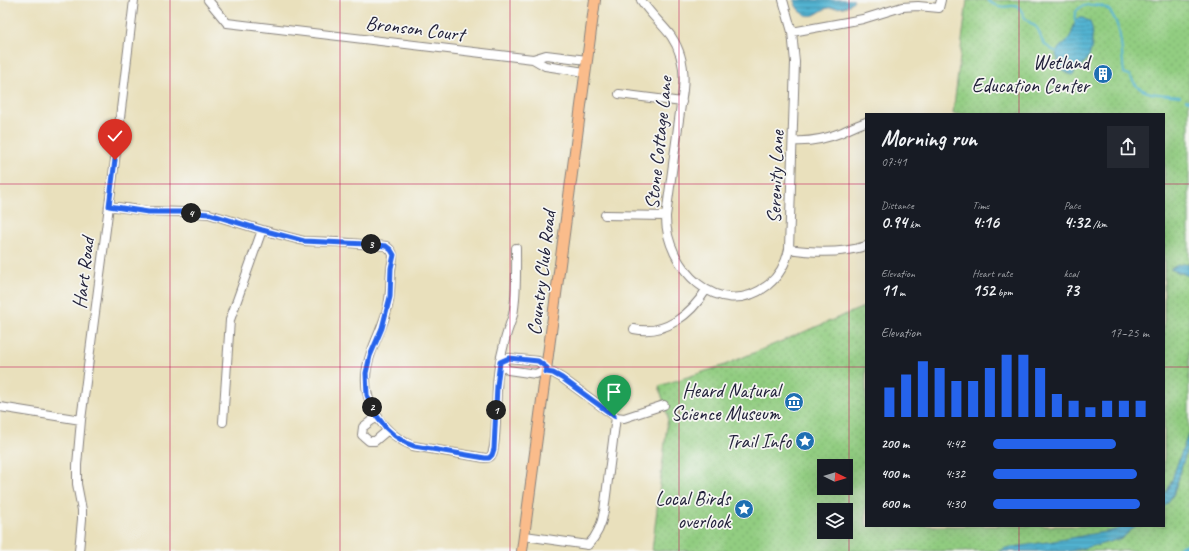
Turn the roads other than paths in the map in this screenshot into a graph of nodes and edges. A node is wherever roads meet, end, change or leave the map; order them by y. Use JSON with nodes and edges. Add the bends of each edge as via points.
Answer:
{"nodes":[{"id":1,"x":134,"y":0,"type":"edge"},
{"id":2,"x":208,"y":0,"type":"edge"},
{"id":3,"x":595,"y":0,"type":"edge"},
{"id":4,"x":641,"y":0,"type":"edge"},
{"id":5,"x":783,"y":0,"type":"edge"},
{"id":6,"x":940,"y":4,"type":"edge"},
{"id":7,"x":792,"y":32,"type":"junction"},
{"id":8,"x":533,"y":60,"type":"junction"},
{"id":9,"x":587,"y":60,"type":"junction"},
{"id":10,"x":585,"y":72,"type":"junction"},
{"id":11,"x":619,"y":94,"type":"dead end"},
{"id":12,"x":682,"y":102,"type":"junction"},
{"id":13,"x":865,"y":122,"type":"edge"},
{"id":14,"x":793,"y":141,"type":"junction"},
{"id":15,"x":109,"y":206,"type":"junction"},
{"id":16,"x":604,"y":215,"type":"dead end"},
{"id":17,"x":666,"y":216,"type":"junction"},
{"id":18,"x":262,"y":230,"type":"junction"},
{"id":19,"x":865,"y":246,"type":"edge"},
{"id":20,"x":516,"y":248,"type":"dead end"},
{"id":21,"x":789,"y":249,"type":"junction"},
{"id":22,"x":706,"y":290,"type":"junction"},
{"id":23,"x":634,"y":329,"type":"dead end"},
{"id":24,"x":500,"y":362,"type":"junction"},
{"id":25,"x":546,"y":370,"type":"junction"},
{"id":26,"x":664,"y":405,"type":"dead end"},
{"id":27,"x":0,"y":407,"type":"edge"},
{"id":28,"x":378,"y":417,"type":"junction"},
{"id":29,"x":616,"y":417,"type":"junction"},
{"id":30,"x":81,"y":420,"type":"junction"},
{"id":31,"x":223,"y":422,"type":"dead end"},
{"id":32,"x":388,"y":430,"type":"junction"},
{"id":33,"x":525,"y":536,"type":"junction"},
{"id":34,"x":79,"y":551,"type":"edge"},
{"id":35,"x":522,"y":551,"type":"edge"}],
"edges":[{"from":1,"to":15,"type":"street","name":"Hart Road"},
{"from":2,"to":8,"type":"street","name":"Bronson Court","via":[[227,23]]},
{"from":3,"to":9,"type":"main road","name":"Country Club Road"},
{"from":4,"to":12,"type":"street","name":"Stone Cottage Lane","via":[[671,36],[678,51],[684,73]]},
{"from":5,"to":7,"type":"street","name":"Serenity Lane"},
{"from":6,"to":7,"type":"street","via":[[902,7],[863,19]]},
{"from":7,"to":14,"type":"street","name":"Serenity Lane","via":[[796,67]]},
{"from":8,"to":9,"type":"street","name":"Bronson Court","via":[[546,56]]},
{"from":8,"to":10,"type":"street","name":"Bronson Court","via":[[545,66]]},
{"from":9,"to":10,"type":"main road","name":"Country Club Road"},
{"from":10,"to":25,"type":"main road","name":"Country Club Road"},
{"from":11,"to":12,"type":"street"},
{"from":12,"to":17,"type":"street","name":"Stone Cottage Lane"},
{"from":13,"to":14,"type":"street","via":[[829,137]]},
{"from":14,"to":21,"type":"street","name":"Serenity Lane"},
{"from":15,"to":18,"type":"street","via":[[148,212],[209,214]]},
{"from":15,"to":30,"type":"street","name":"Hart Road"},
{"from":16,"to":17,"type":"street"},
{"from":17,"to":22,"type":"street","name":"Stone Cottage Lane","via":[[666,227],[676,257],[689,276]]},
{"from":18,"to":28,"type":"street","via":[[304,241],[386,246],[391,250],[394,255],[390,297],[366,373],[367,395]]},
{"from":18,"to":31,"type":"street","via":[[230,320]]},
{"from":19,"to":21,"type":"street","via":[[826,253]]},
{"from":20,"to":24,"type":"street","via":[[513,314]]},
{"from":21,"to":22,"type":"street","name":"Serenity Lane","via":[[780,271],[761,289],[735,297]]},
{"from":22,"to":23,"type":"street","via":[[695,306],[676,322],[650,331]]},
{"from":24,"to":25,"type":"street","via":[[508,370],[536,374]]},
{"from":24,"to":25,"type":"street","via":[[509,358],[538,361]]},
{"from":24,"to":32,"type":"street","via":[[495,437],[492,455],[489,458],[414,446]]},
{"from":25,"to":29,"type":"street","via":[[562,378]]},
{"from":25,"to":33,"type":"main road","name":"Country Club Road"},
{"from":26,"to":29,"type":"street","via":[[624,418]]},
{"from":27,"to":30,"type":"street"},
{"from":28,"to":32,"type":"street"},
{"from":28,"to":32,"type":"street","via":[[363,427],[362,435],[369,441],[375,441]]},
{"from":29,"to":33,"type":"street","via":[[604,511],[597,533],[588,545]]},
{"from":30,"to":34,"type":"street","name":"Hart Road","via":[[77,465],[82,514]]},
{"from":33,"to":35,"type":"main road","name":"Country Club Road"}]}
